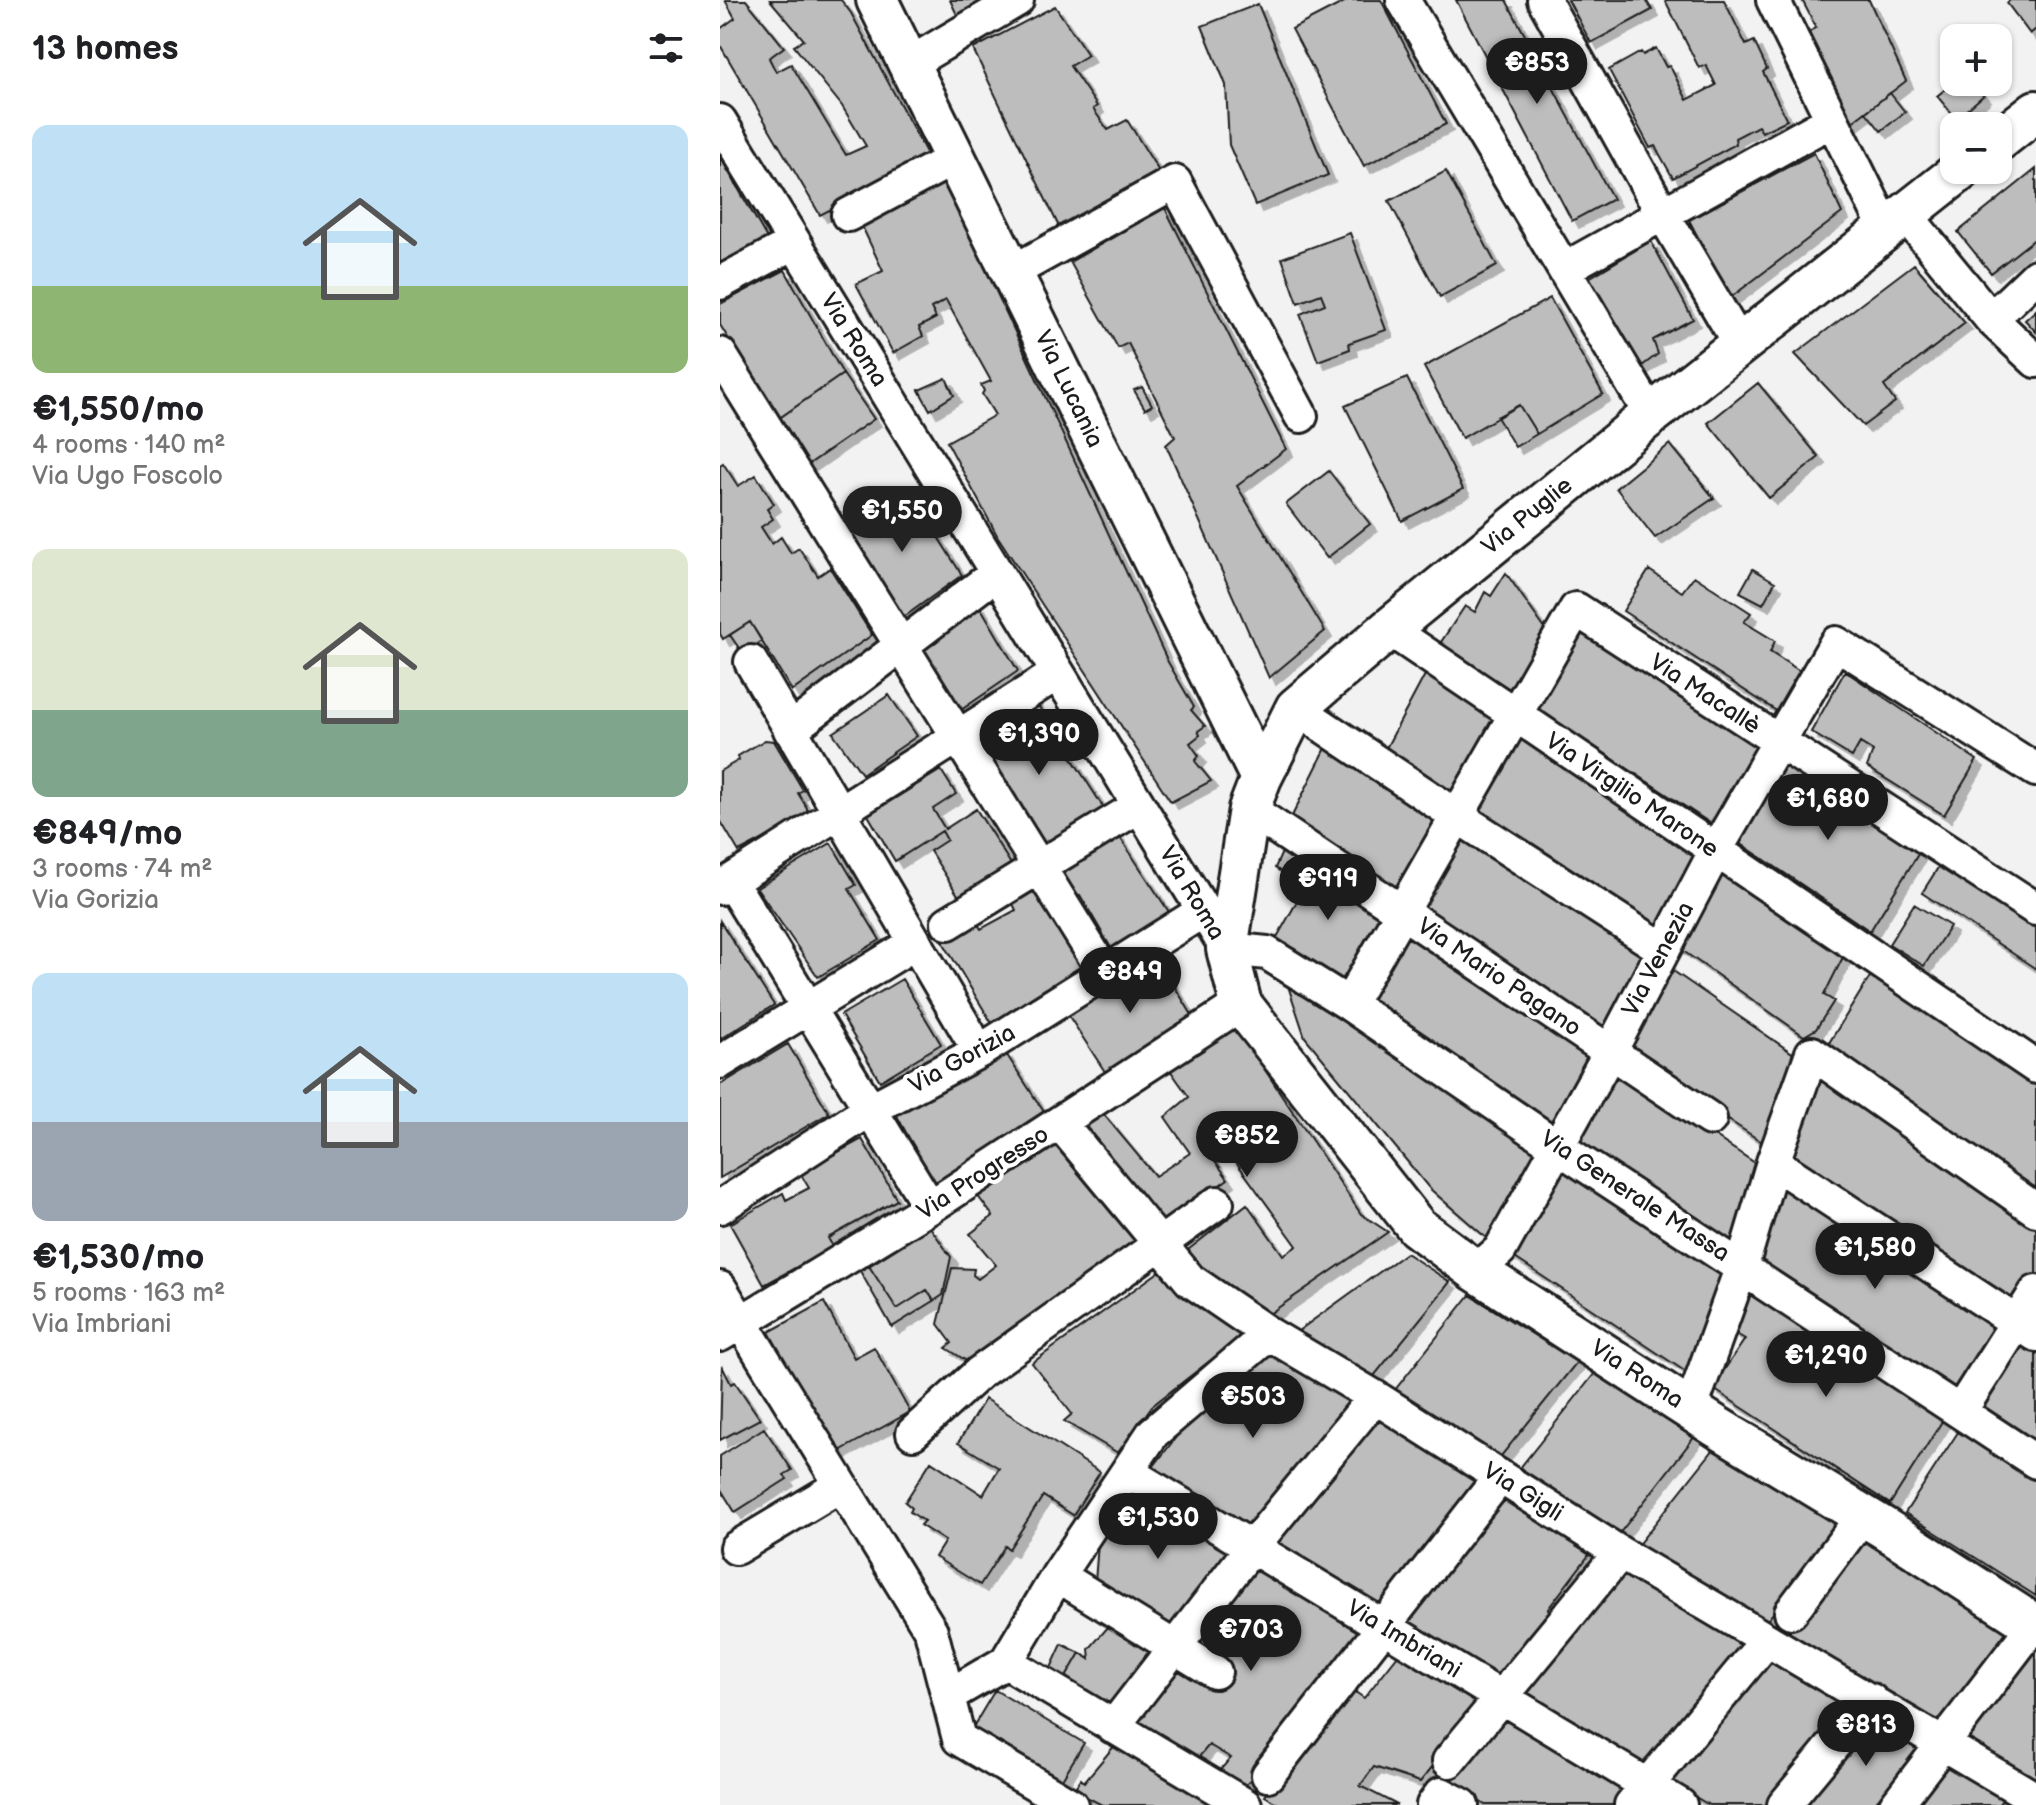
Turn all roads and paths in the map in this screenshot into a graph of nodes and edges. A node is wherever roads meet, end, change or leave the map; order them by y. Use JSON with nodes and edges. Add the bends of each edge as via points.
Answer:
{"nodes":[{"id":1,"x":877,"y":0,"type":"edge"},
{"id":2,"x":1017,"y":0,"type":"edge"},
{"id":3,"x":1403,"y":0,"type":"edge"},
{"id":4,"x":1544,"y":0,"type":"edge"},
{"id":5,"x":1773,"y":0,"type":"edge"},
{"id":6,"x":909,"y":64,"type":"junction"},
{"id":7,"x":2036,"y":111,"type":"edge"},
{"id":8,"x":1832,"y":120,"type":"junction"},
{"id":9,"x":720,"y":121,"type":"edge"},
{"id":10,"x":2012,"y":130,"type":"edge"},
{"id":11,"x":955,"y":158,"type":"junction"},
{"id":12,"x":1944,"y":184,"type":"edge"},
{"id":13,"x":1663,"y":214,"type":"junction"},
{"id":14,"x":848,"y":215,"type":"dead end"},
{"id":15,"x":1896,"y":222,"type":"junction"},
{"id":16,"x":794,"y":243,"type":"junction"},
{"id":17,"x":1564,"y":269,"type":"junction"},
{"id":18,"x":1012,"y":272,"type":"junction"},
{"id":19,"x":2036,"y":276,"type":"edge"},
{"id":20,"x":720,"y":283,"type":"edge"},
{"id":21,"x":1991,"y":319,"type":"junction"},
{"id":22,"x":1740,"y":345,"type":"junction"},
{"id":23,"x":720,"y":354,"type":"edge"},
{"id":24,"x":2036,"y":361,"type":"edge"},
{"id":25,"x":1651,"y":415,"type":"junction"},
{"id":26,"x":1301,"y":416,"type":"dead end"},
{"id":27,"x":997,"y":573,"type":"junction"},
{"id":28,"x":1389,"y":629,"type":"junction"},
{"id":29,"x":902,"y":646,"type":"junction"},
{"id":30,"x":751,"y":662,"type":"dead end"},
{"id":31,"x":1058,"y":673,"type":"junction"},
{"id":32,"x":1296,"y":708,"type":"junction"},
{"id":33,"x":1514,"y":716,"type":"junction"},
{"id":34,"x":790,"y":730,"type":"junction"},
{"id":35,"x":959,"y":737,"type":"junction"},
{"id":36,"x":1778,"y":741,"type":"junction"},
{"id":37,"x":2036,"y":770,"type":"edge"},
{"id":38,"x":1255,"y":793,"type":"junction"},
{"id":39,"x":1139,"y":806,"type":"junction"},
{"id":40,"x":839,"y":815,"type":"junction"},
{"id":41,"x":1457,"y":816,"type":"junction"},
{"id":42,"x":1716,"y":850,"type":"junction"},
{"id":43,"x":1040,"y":867,"type":"junction"},
{"id":44,"x":726,"y":885,"type":"edge"},
{"id":45,"x":2036,"y":909,"type":"edge"},
{"id":46,"x":1203,"y":911,"type":"junction"},
{"id":47,"x":1402,"y":911,"type":"junction"},
{"id":48,"x":948,"y":923,"type":"dead end"},
{"id":49,"x":915,"y":943,"type":"junction"},
{"id":50,"x":1227,"y":949,"type":"junction"},
{"id":51,"x":1663,"y":949,"type":"junction"},
{"id":52,"x":1105,"y":973,"type":"junction"},
{"id":53,"x":1241,"y":1004,"type":"junction"},
{"id":54,"x":1349,"y":1004,"type":"junction"},
{"id":55,"x":808,"y":1008,"type":"junction"},
{"id":56,"x":969,"y":1034,"type":"dead end"},
{"id":57,"x":1610,"y":1052,"type":"junction"},
{"id":58,"x":720,"y":1062,"type":"edge"},
{"id":59,"x":2036,"y":1067,"type":"edge"},
{"id":60,"x":871,"y":1109,"type":"junction"},
{"id":61,"x":1710,"y":1119,"type":"dead end"},
{"id":62,"x":1060,"y":1123,"type":"junction"},
{"id":63,"x":1558,"y":1147,"type":"junction"},
{"id":64,"x":1773,"y":1162,"type":"junction"},
{"id":65,"x":1217,"y":1203,"type":"dead end"},
{"id":66,"x":720,"y":1207,"type":"edge"},
{"id":67,"x":930,"y":1207,"type":"junction"},
{"id":68,"x":2036,"y":1210,"type":"edge"},
{"id":69,"x":1159,"y":1245,"type":"junction"},
{"id":70,"x":1742,"y":1266,"type":"junction"},
{"id":71,"x":1476,"y":1271,"type":"junction"},
{"id":72,"x":720,"y":1288,"type":"edge"},
{"id":73,"x":2036,"y":1292,"type":"edge"},
{"id":74,"x":2026,"y":1328,"type":"edge"},
{"id":75,"x":730,"y":1329,"type":"edge"},
{"id":76,"x":1269,"y":1334,"type":"junction"},
{"id":77,"x":1375,"y":1397,"type":"junction"},
{"id":78,"x":1691,"y":1408,"type":"junction"},
{"id":79,"x":1961,"y":1410,"type":"junction"},
{"id":80,"x":913,"y":1433,"type":"dead end"},
{"id":81,"x":2036,"y":1462,"type":"edge"},
{"id":82,"x":1129,"y":1473,"type":"junction"},
{"id":83,"x":1500,"y":1477,"type":"junction"},
{"id":84,"x":841,"y":1485,"type":"junction"},
{"id":85,"x":1862,"y":1517,"type":"junction"},
{"id":86,"x":1252,"y":1547,"type":"junction"},
{"id":87,"x":736,"y":1548,"type":"dead end"},
{"id":88,"x":1620,"y":1553,"type":"junction"},
{"id":89,"x":1075,"y":1586,"type":"dead end"},
{"id":90,"x":1791,"y":1612,"type":"dead end"},
{"id":91,"x":2035,"y":1626,"type":"edge"},
{"id":92,"x":1385,"y":1627,"type":"junction"},
{"id":93,"x":1767,"y":1640,"type":"junction"},
{"id":94,"x":1175,"y":1648,"type":"junction"},
{"id":95,"x":1006,"y":1662,"type":"junction"},
{"id":96,"x":1215,"y":1672,"type":"dead end"},
{"id":97,"x":948,"y":1696,"type":"junction"},
{"id":98,"x":1501,"y":1697,"type":"junction"},
{"id":99,"x":1871,"y":1700,"type":"junction"},
{"id":100,"x":1113,"y":1727,"type":"junction"},
{"id":101,"x":1945,"y":1744,"type":"junction"},
{"id":102,"x":1449,"y":1761,"type":"dead end"},
{"id":103,"x":1268,"y":1775,"type":"dead end"},
{"id":104,"x":1639,"y":1795,"type":"edge"},
{"id":105,"x":2022,"y":1798,"type":"edge"},
{"id":106,"x":1071,"y":1805,"type":"edge"},
{"id":107,"x":1245,"y":1805,"type":"edge"},
{"id":108,"x":1433,"y":1805,"type":"edge"},
{"id":109,"x":1462,"y":1805,"type":"edge"},
{"id":110,"x":1680,"y":1805,"type":"edge"},
{"id":111,"x":1784,"y":1805,"type":"edge"},
{"id":112,"x":1896,"y":1805,"type":"edge"}],
"edges":[{"from":1,"to":6,"type":"street","name":"Via Lucania"},
{"from":2,"to":6,"type":"street"},
{"from":3,"to":17,"type":"street"},
{"from":4,"to":13,"type":"street"},
{"from":5,"to":8,"type":"street"},
{"from":6,"to":11,"type":"street","name":"Via Lucania"},
{"from":7,"to":10,"type":"street"},
{"from":8,"to":13,"type":"street"},
{"from":8,"to":15,"type":"street"},
{"from":9,"to":16,"type":"street","name":"Via Roma"},
{"from":11,"to":14,"type":"street"},
{"from":11,"to":18,"type":"street","name":"Via Lucania"},
{"from":12,"to":15,"type":"street","name":"Via Puglie"},
{"from":13,"to":17,"type":"street"},
{"from":13,"to":22,"type":"street"},
{"from":15,"to":21,"type":"street"},
{"from":15,"to":22,"type":"street","name":"Via Puglie"},
{"from":16,"to":20,"type":"street"},
{"from":16,"to":27,"type":"street","name":"Via Roma"},
{"from":17,"to":25,"type":"street"},
{"from":18,"to":26,"type":"street","via":[[1175,182]]},
{"from":18,"to":38,"type":"street","name":"Via Lucania"},
{"from":19,"to":21,"type":"street"},
{"from":21,"to":24,"type":"street"},
{"from":22,"to":25,"type":"street","name":"Via Puglie"},
{"from":23,"to":29,"type":"street"},
{"from":25,"to":28,"type":"street","name":"Via Puglie"},
{"from":27,"to":29,"type":"street"},
{"from":27,"to":31,"type":"street","name":"Via Roma"},
{"from":28,"to":32,"type":"street","name":"Via Puglie"},
{"from":28,"to":33,"type":"street","name":"Via Virgilio Marone"},
{"from":29,"to":34,"type":"street"},
{"from":29,"to":35,"type":"street"},
{"from":30,"to":34,"type":"street"},
{"from":31,"to":35,"type":"street"},
{"from":31,"to":39,"type":"street","name":"Via Roma"},
{"from":32,"to":38,"type":"street","name":"Via Puglie"},
{"from":32,"to":41,"type":"street"},
{"from":33,"to":36,"type":"street","name":"Via Macallè","via":[[1576,609]]},
{"from":33,"to":41,"type":"street"},
{"from":33,"to":42,"type":"street","name":"Via Virgilio Marone"},
{"from":34,"to":40,"type":"street"},
{"from":35,"to":40,"type":"street"},
{"from":35,"to":43,"type":"street"},
{"from":36,"to":37,"type":"street","name":"Via Venezia","via":[[1836,643]]},
{"from":36,"to":42,"type":"street","name":"Via Venezia"},
{"from":36,"to":45,"type":"street","name":"Via Macallè"},
{"from":38,"to":47,"type":"street","name":"Via Mario Pagano"},
{"from":38,"to":50,"type":"street","name":"Via Puglie"},
{"from":39,"to":43,"type":"street"},
{"from":39,"to":46,"type":"street","name":"Via Roma"},
{"from":40,"to":44,"type":"street"},
{"from":40,"to":49,"type":"street"},
{"from":41,"to":47,"type":"street"},
{"from":41,"to":51,"type":"street"},
{"from":42,"to":51,"type":"street","name":"Via Venezia"},
{"from":42,"to":59,"type":"street","name":"Via Virgilio Marone"},
{"from":43,"to":48,"type":"street"},
{"from":43,"to":52,"type":"street"},
{"from":44,"to":55,"type":"street"},
{"from":46,"to":50,"type":"street","name":"Via Roma"},
{"from":46,"to":52,"type":"street","name":"Via Gorizia"},
{"from":47,"to":54,"type":"street"},
{"from":47,"to":57,"type":"street","name":"Via Mario Pagano"},
{"from":49,"to":55,"type":"street"},
{"from":49,"to":56,"type":"street"},
{"from":50,"to":53,"type":"street","name":"Via Roma"},
{"from":50,"to":54,"type":"street","name":"Via Generale Massa","via":[[1267,953]]},
{"from":51,"to":57,"type":"street","name":"Via Venezia"},
{"from":52,"to":60,"type":"street","name":"Via Gorizia","via":[[980,1051]]},
{"from":53,"to":62,"type":"street","name":"Via Progresso"},
{"from":53,"to":71,"type":"street","name":"Via Roma","via":[[1417,1227]]},
{"from":54,"to":63,"type":"street","name":"Via Generale Massa"},
{"from":55,"to":58,"type":"street"},
{"from":55,"to":60,"type":"street"},
{"from":57,"to":61,"type":"street","name":"Via Mario Pagano"},
{"from":57,"to":63,"type":"street","name":"Via Venezia"},
{"from":60,"to":66,"type":"street","name":"Via Gorizia"},
{"from":60,"to":67,"type":"street"},
{"from":62,"to":67,"type":"street","name":"Via Progresso"},
{"from":62,"to":69,"type":"street","name":"Via Gigli"},
{"from":63,"to":70,"type":"street","name":"Via Generale Massa"},
{"from":63,"to":71,"type":"street","name":"Via Venezia","via":[[1500,1250]]},
{"from":64,"to":68,"type":"street","via":[[1812,1053]]},
{"from":64,"to":70,"type":"street"},
{"from":64,"to":74,"type":"street"},
{"from":65,"to":69,"type":"street"},
{"from":67,"to":75,"type":"street","name":"Via Progresso"},
{"from":69,"to":76,"type":"street","name":"Via Gigli","via":[[1190,1280]]},
{"from":69,"to":80,"type":"street","via":[[979,1373]]},
{"from":70,"to":78,"type":"street"},
{"from":70,"to":79,"type":"street","name":"Via Generale Massa"},
{"from":71,"to":78,"type":"street","name":"Via Roma"},
{"from":72,"to":75,"type":"street"},
{"from":73,"to":74,"type":"street"},
{"from":74,"to":79,"type":"street"},
{"from":75,"to":84,"type":"street"},
{"from":76,"to":77,"type":"street","name":"Via Gigli"},
{"from":76,"to":82,"type":"street","via":[[1153,1433]]},
{"from":77,"to":83,"type":"street","name":"Via Gigli"},
{"from":77,"to":86,"type":"street"},
{"from":78,"to":85,"type":"street","name":"Via Roma"},
{"from":79,"to":81,"type":"street","name":"Via Generale Massa"},
{"from":82,"to":86,"type":"street","name":"Via Imbriani"},
{"from":82,"to":95,"type":"street"},
{"from":83,"to":88,"type":"street","name":"Via Gigli"},
{"from":83,"to":92,"type":"street"},
{"from":84,"to":87,"type":"street"},
{"from":84,"to":97,"type":"street","via":[[931,1631]]},
{"from":85,"to":90,"type":"street"},
{"from":85,"to":91,"type":"street","name":"Via Roma"},
{"from":86,"to":92,"type":"street","name":"Via Imbriani"},
{"from":86,"to":94,"type":"street"},
{"from":88,"to":93,"type":"street","name":"Via Gigli"},
{"from":88,"to":98,"type":"street"},
{"from":89,"to":94,"type":"street"},
{"from":91,"to":101,"type":"street"},
{"from":92,"to":98,"type":"street","name":"Via Imbriani"},
{"from":92,"to":103,"type":"street"},
{"from":93,"to":99,"type":"street","name":"Via Gigli"},
{"from":93,"to":104,"type":"street"},
{"from":94,"to":96,"type":"street"},
{"from":94,"to":100,"type":"street"},
{"from":95,"to":97,"type":"street"},
{"from":95,"to":100,"type":"street"},
{"from":97,"to":106,"type":"street","via":[[959,1739]]},
{"from":98,"to":102,"type":"street"},
{"from":98,"to":104,"type":"street","name":"Via Imbriani"},
{"from":99,"to":101,"type":"street","name":"Via Gigli"},
{"from":99,"to":111,"type":"street"},
{"from":100,"to":107,"type":"street"},
{"from":101,"to":105,"type":"street","name":"Via Gigli"},
{"from":101,"to":112,"type":"street"},
{"from":104,"to":110,"type":"street","name":"Via Imbriani"},
{"from":108,"to":109,"type":"street","via":[[1441,1794]]}]}
